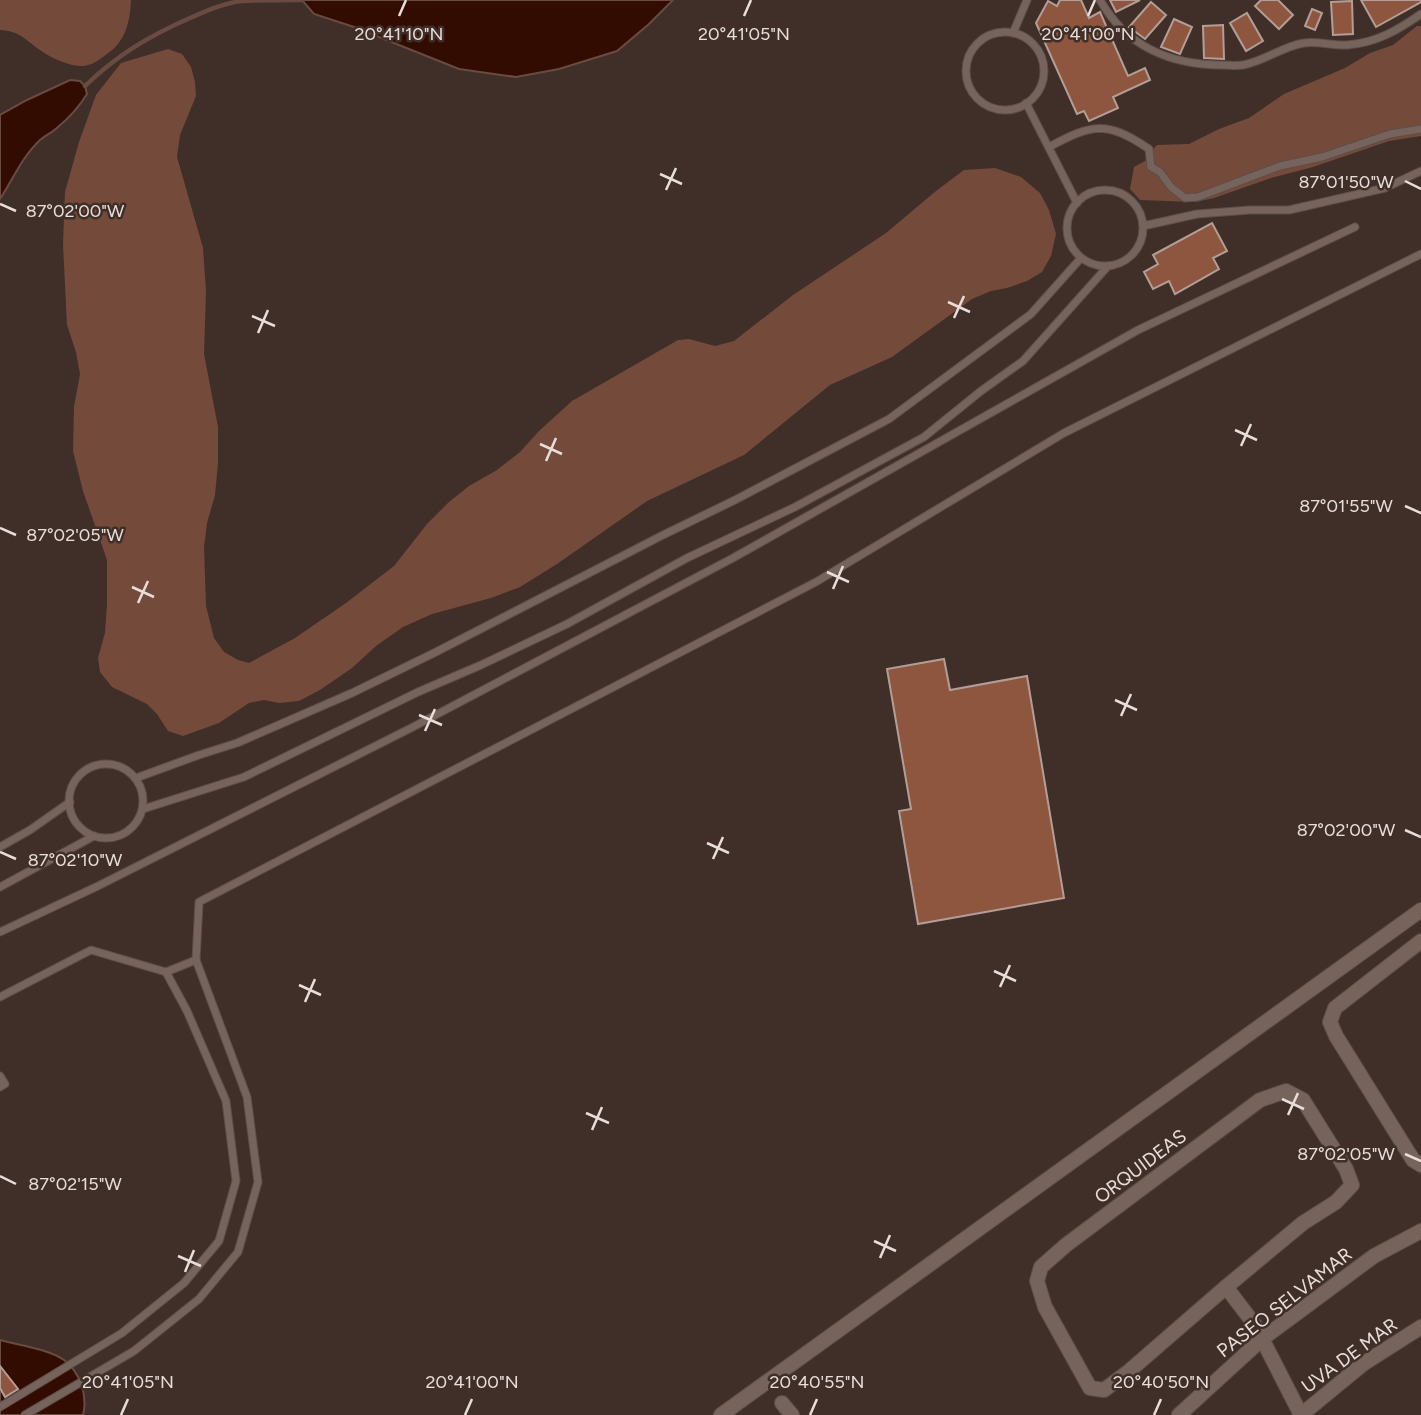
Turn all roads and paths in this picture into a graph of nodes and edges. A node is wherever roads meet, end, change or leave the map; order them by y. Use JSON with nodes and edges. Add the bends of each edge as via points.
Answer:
{"nodes":[{"id":1,"x":1027,"y":0,"type":"edge"},
{"id":2,"x":1100,"y":0,"type":"edge"},
{"id":3,"x":1421,"y":14,"type":"edge"},
{"id":4,"x":1013,"y":33,"type":"junction"},
{"id":5,"x":1026,"y":103,"type":"junction"},
{"id":6,"x":1421,"y":129,"type":"edge"},
{"id":7,"x":1049,"y":147,"type":"junction"},
{"id":8,"x":1421,"y":171,"type":"edge"},
{"id":9,"x":1077,"y":203,"type":"junction"},
{"id":10,"x":1143,"y":226,"type":"junction"},
{"id":11,"x":1355,"y":227,"type":"dead end"},
{"id":12,"x":1421,"y":254,"type":"edge"},
{"id":13,"x":1081,"y":258,"type":"junction"},
{"id":14,"x":1108,"y":266,"type":"junction"},
{"id":15,"x":135,"y":778,"type":"junction"},
{"id":16,"x":70,"y":802,"type":"junction"},
{"id":17,"x":143,"y":808,"type":"junction"},
{"id":18,"x":94,"y":836,"type":"junction"},
{"id":19,"x":0,"y":847,"type":"edge"},
{"id":20,"x":0,"y":887,"type":"edge"},
{"id":21,"x":1421,"y":910,"type":"edge"},
{"id":22,"x":0,"y":932,"type":"edge"},
{"id":23,"x":1421,"y":941,"type":"edge"},
{"id":24,"x":196,"y":960,"type":"junction"},
{"id":25,"x":166,"y":972,"type":"junction"},
{"id":26,"x":0,"y":997,"type":"edge"},
{"id":27,"x":0,"y":1076,"type":"edge"},
{"id":28,"x":0,"y":1087,"type":"edge"},
{"id":29,"x":1421,"y":1165,"type":"edge"},
{"id":30,"x":1421,"y":1231,"type":"edge"},
{"id":31,"x":1224,"y":1288,"type":"junction"},
{"id":32,"x":1421,"y":1327,"type":"edge"},
{"id":33,"x":1260,"y":1335,"type":"junction"},
{"id":34,"x":782,"y":1403,"type":"dead end"},
{"id":35,"x":0,"y":1407,"type":"edge"},
{"id":36,"x":25,"y":1415,"type":"edge"},
{"id":37,"x":721,"y":1415,"type":"edge"},
{"id":38,"x":792,"y":1415,"type":"edge"},
{"id":39,"x":1179,"y":1415,"type":"edge"},
{"id":40,"x":1301,"y":1415,"type":"edge"}],
"edges":[{"from":1,"to":4,"type":"lane"},
{"from":2,"to":3,"type":"lane","via":[[1121,29],[1146,49],[1207,65],[1243,65],[1307,42],[1347,45],[1375,40]]},
{"from":4,"to":5,"type":"lane","via":[[1030,41],[1043,64],[1039,90]]},
{"from":4,"to":5,"type":"lane","via":[[993,34],[973,48],[966,72],[968,84],[974,95],[994,108],[1007,110]]},
{"from":5,"to":7,"type":"lane"},
{"from":6,"to":7,"type":"lane","via":[[1280,166],[1185,198],[1151,167],[1149,149],[1108,128],[1089,129]]},
{"from":7,"to":9,"type":"lane"},
{"from":8,"to":10,"type":"lane","via":[[1385,188],[1289,210],[1197,214]]},
{"from":9,"to":10,"type":"lane","via":[[1086,195],[1111,190],[1133,202]]},
{"from":9,"to":13,"type":"lane","via":[[1067,225],[1068,237]]},
{"from":10,"to":14,"type":"lane","via":[[1136,250],[1127,260]]},
{"from":11,"to":22,"type":"lane","via":[[1138,330],[733,558],[458,703]]},
{"from":12,"to":24,"type":"lane","via":[[1064,433],[816,582],[199,902]]},
{"from":13,"to":14,"type":"lane"},
{"from":13,"to":15,"type":"lane","via":[[1031,314],[889,419],[352,693],[237,743]]},
{"from":14,"to":17,"type":"lane","via":[[1023,361],[924,437],[481,665],[244,776]]},
{"from":15,"to":16,"type":"lane","via":[[117,766],[94,766],[76,780]]},
{"from":15,"to":17,"type":"lane"},
{"from":16,"to":18,"type":"lane","via":[[76,823]]},
{"from":16,"to":19,"type":"lane"},
{"from":17,"to":18,"type":"lane","via":[[130,830],[106,838]]},
{"from":18,"to":20,"type":"lane"},
{"from":21,"to":37,"type":"street"},
{"from":23,"to":29,"type":"street","via":[[1335,1008],[1330,1022],[1413,1160]]},
{"from":24,"to":25,"type":"lane"},
{"from":24,"to":36,"type":"lane","via":[[247,1097],[258,1182],[238,1252],[199,1298],[134,1350]]},
{"from":25,"to":26,"type":"lane","via":[[91,950]]},
{"from":25,"to":35,"type":"lane","via":[[226,1101],[236,1181],[219,1241],[184,1283],[122,1333]]},
{"from":27,"to":28,"type":"lane","via":[[5,1084]]},
{"from":30,"to":33,"type":"street","name":"PASEO SELVAMAR","via":[[1374,1256]]},
{"from":31,"to":31,"type":"street","name":"ORQUIDEAS","via":[[1352,1185],[1303,1101],[1286,1091],[1260,1100],[1066,1245],[1041,1267],[1037,1281],[1045,1307],[1090,1388],[1104,1390]]},
{"from":31,"to":33,"type":"street"},
{"from":32,"to":40,"type":"street","name":"UVA DE MAR","via":[[1363,1364]]},
{"from":33,"to":39,"type":"street","name":"PASEO SELVAMAR"},
{"from":33,"to":40,"type":"street","name":"UVA DE MAR"},
{"from":34,"to":38,"type":"street"}]}
